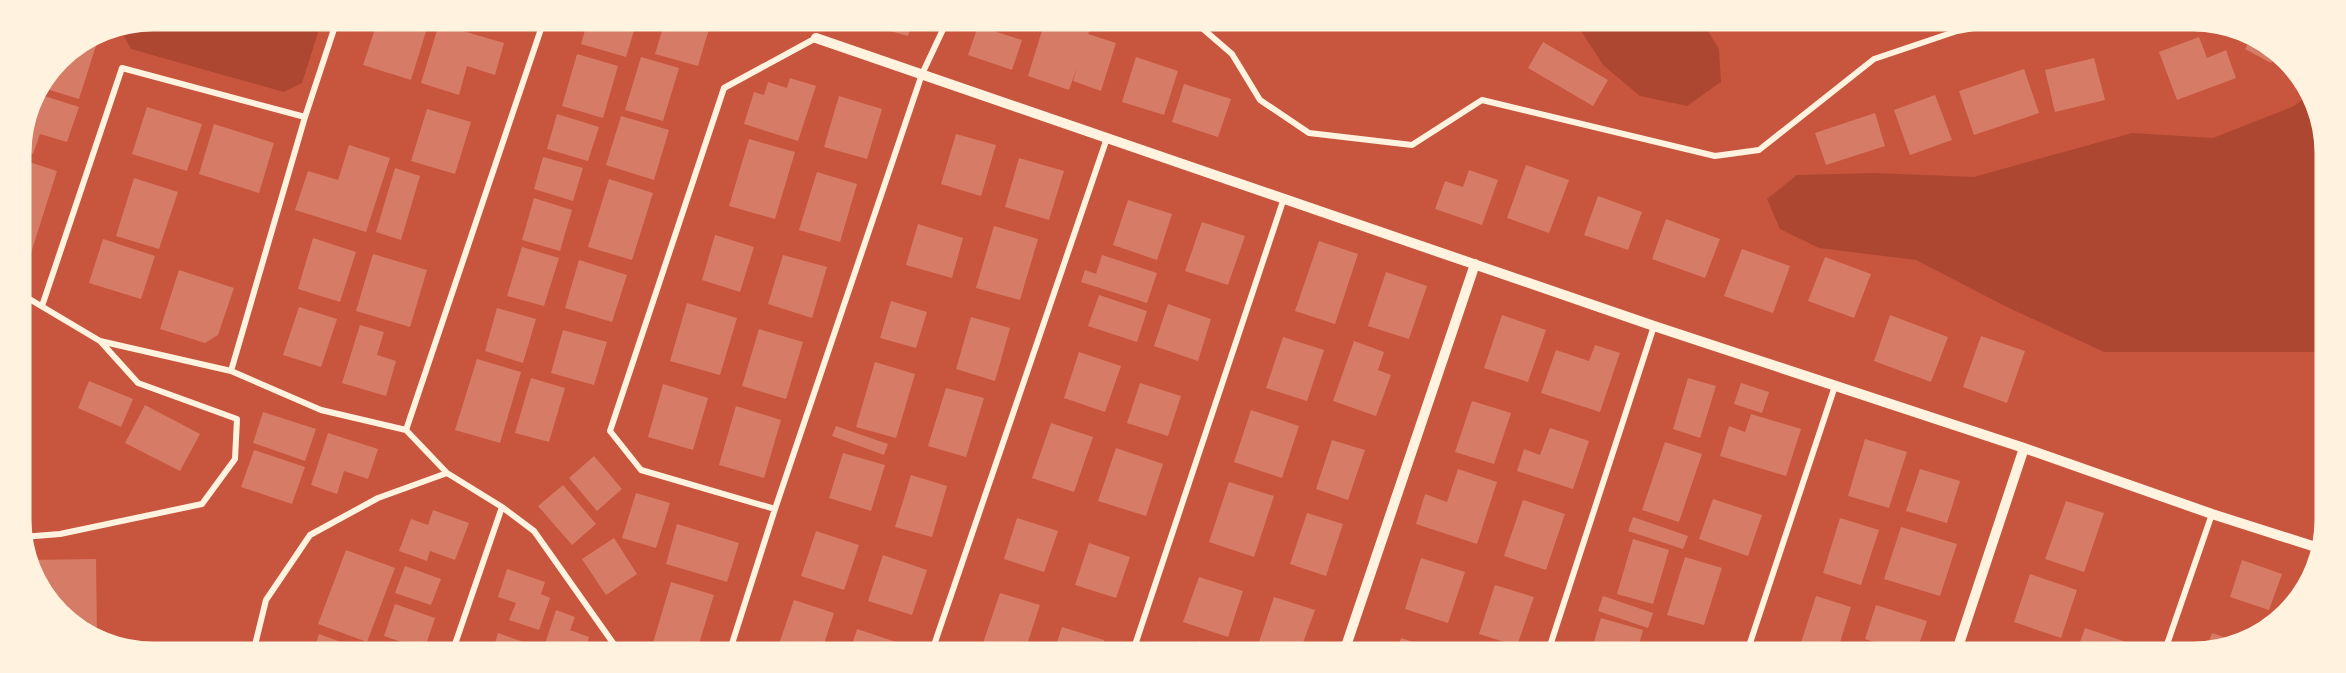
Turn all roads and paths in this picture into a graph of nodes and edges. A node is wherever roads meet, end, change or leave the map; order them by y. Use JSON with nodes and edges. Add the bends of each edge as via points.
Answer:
{"nodes":[{"id":1,"x":334,"y":30,"type":"edge"},
{"id":2,"x":541,"y":30,"type":"edge"},
{"id":3,"x":943,"y":30,"type":"edge"},
{"id":4,"x":1204,"y":30,"type":"edge"},
{"id":5,"x":1962,"y":30,"type":"edge"},
{"id":6,"x":816,"y":38,"type":"joint"},
{"id":7,"x":922,"y":74,"type":"junction"},
{"id":8,"x":305,"y":117,"type":"junction"},
{"id":9,"x":1107,"y":138,"type":"junction"},
{"id":10,"x":1284,"y":198,"type":"junction"},
{"id":11,"x":1475,"y":264,"type":"junction"},
{"id":12,"x":30,"y":299,"type":"edge"},
{"id":13,"x":42,"y":306,"type":"junction"},
{"id":14,"x":1654,"y":326,"type":"junction"},
{"id":15,"x":100,"y":341,"type":"junction"},
{"id":16,"x":231,"y":371,"type":"junction"},
{"id":17,"x":1835,"y":386,"type":"junction"},
{"id":18,"x":406,"y":430,"type":"junction"},
{"id":19,"x":2024,"y":448,"type":"junction"},
{"id":20,"x":447,"y":473,"type":"junction"},
{"id":21,"x":502,"y":507,"type":"junction"},
{"id":22,"x":775,"y":509,"type":"junction"},
{"id":23,"x":2211,"y":514,"type":"junction"},
{"id":24,"x":31,"y":536,"type":"edge"},
{"id":25,"x":2313,"y":546,"type":"edge"},
{"id":26,"x":255,"y":643,"type":"edge"},
{"id":27,"x":455,"y":643,"type":"edge"},
{"id":28,"x":613,"y":643,"type":"edge"},
{"id":29,"x":732,"y":643,"type":"edge"},
{"id":30,"x":935,"y":643,"type":"edge"},
{"id":31,"x":1136,"y":643,"type":"edge"},
{"id":32,"x":1347,"y":643,"type":"edge"},
{"id":33,"x":1551,"y":643,"type":"edge"},
{"id":34,"x":1750,"y":643,"type":"edge"},
{"id":35,"x":1959,"y":643,"type":"edge"},
{"id":36,"x":2167,"y":643,"type":"edge"}],
"edges":[{"from":1,"to":8,"type":"street"},
{"from":2,"to":18,"type":"street"},
{"from":3,"to":7,"type":"street"},
{"from":4,"to":5,"type":"street","via":[[1232,54],[1260,100],[1309,133],[1413,145],[1482,100],[1715,156],[1759,150],[1874,59]]},
{"from":6,"to":7,"type":"street"},
{"from":6,"to":22,"type":"street","via":[[724,88],[610,431],[641,470]]},
{"from":7,"to":9,"type":"street"},
{"from":7,"to":22,"type":"street"},
{"from":8,"to":13,"type":"street","via":[[122,68]]},
{"from":8,"to":16,"type":"street"},
{"from":9,"to":10,"type":"street"},
{"from":9,"to":30,"type":"street"},
{"from":10,"to":11,"type":"street"},
{"from":10,"to":31,"type":"street"},
{"from":11,"to":14,"type":"street"},
{"from":11,"to":32,"type":"street"},
{"from":12,"to":13,"type":"street"},
{"from":13,"to":15,"type":"street"},
{"from":14,"to":17,"type":"street"},
{"from":14,"to":33,"type":"street"},
{"from":15,"to":16,"type":"street"},
{"from":15,"to":24,"type":"street","via":[[138,383],[237,419],[235,459],[202,504],[60,534]]},
{"from":16,"to":18,"type":"street","via":[[321,410]]},
{"from":17,"to":19,"type":"street"},
{"from":17,"to":34,"type":"street"},
{"from":18,"to":20,"type":"street"},
{"from":19,"to":23,"type":"street"},
{"from":19,"to":35,"type":"street"},
{"from":20,"to":21,"type":"street"},
{"from":20,"to":26,"type":"street","via":[[378,498],[310,535],[266,600]]},
{"from":21,"to":27,"type":"street"},
{"from":21,"to":28,"type":"street","via":[[534,531]]},
{"from":22,"to":29,"type":"street"},
{"from":23,"to":25,"type":"street"},
{"from":23,"to":36,"type":"street"}]}
